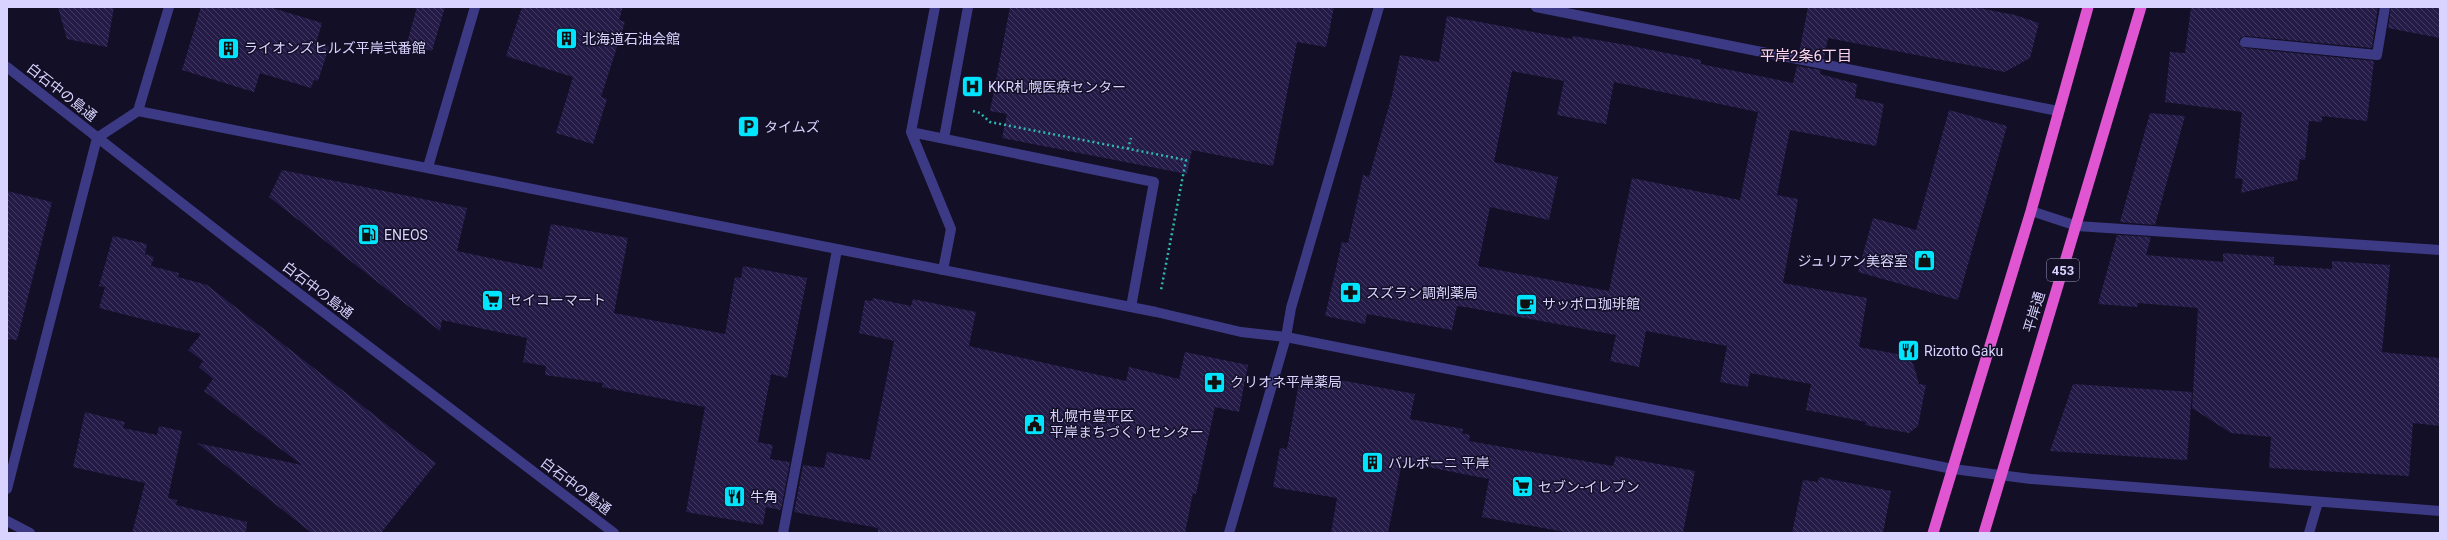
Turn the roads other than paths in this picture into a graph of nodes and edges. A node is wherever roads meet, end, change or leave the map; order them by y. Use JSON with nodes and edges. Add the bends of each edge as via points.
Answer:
{"nodes":[{"id":1,"x":169,"y":7,"type":"edge"},
{"id":2,"x":475,"y":7,"type":"edge"},
{"id":3,"x":935,"y":7,"type":"edge"},
{"id":4,"x":968,"y":7,"type":"edge"},
{"id":5,"x":1379,"y":7,"type":"edge"},
{"id":6,"x":1536,"y":7,"type":"edge"},
{"id":7,"x":2088,"y":7,"type":"edge"},
{"id":8,"x":2141,"y":7,"type":"edge"},
{"id":9,"x":2385,"y":7,"type":"edge"},
{"id":10,"x":2245,"y":42,"type":"dead end"},
{"id":11,"x":7,"y":67,"type":"edge"},
{"id":12,"x":138,"y":111,"type":"junction"},
{"id":13,"x":2058,"y":111,"type":"junction"},
{"id":14,"x":911,"y":132,"type":"junction"},
{"id":15,"x":97,"y":138,"type":"junction"},
{"id":16,"x":944,"y":138,"type":"junction"},
{"id":17,"x":428,"y":167,"type":"junction"},
{"id":18,"x":2031,"y":211,"type":"junction"},
{"id":19,"x":2077,"y":226,"type":"junction"},
{"id":20,"x":837,"y":250,"type":"junction"},
{"id":21,"x":2440,"y":250,"type":"edge"},
{"id":22,"x":943,"y":270,"type":"junction"},
{"id":23,"x":1131,"y":307,"type":"junction"},
{"id":24,"x":1286,"y":337,"type":"junction"},
{"id":25,"x":1953,"y":469,"type":"junction"},
{"id":26,"x":2003,"y":474,"type":"junction"},
{"id":27,"x":7,"y":489,"type":"edge"},
{"id":28,"x":2318,"y":502,"type":"junction"},
{"id":29,"x":2440,"y":511,"type":"edge"},
{"id":30,"x":7,"y":521,"type":"edge"},
{"id":31,"x":30,"y":533,"type":"edge"},
{"id":32,"x":614,"y":533,"type":"edge"},
{"id":33,"x":783,"y":533,"type":"edge"},
{"id":34,"x":1229,"y":533,"type":"edge"},
{"id":35,"x":1933,"y":533,"type":"edge"},
{"id":36,"x":1984,"y":533,"type":"edge"},
{"id":37,"x":2309,"y":533,"type":"edge"}],
"edges":[{"from":1,"to":12,"type":"street"},
{"from":2,"to":17,"type":"street"},
{"from":3,"to":14,"type":"street"},
{"from":4,"to":16,"type":"street"},
{"from":5,"to":24,"type":"street","via":[[1291,308]]},
{"from":6,"to":13,"type":"street"},
{"from":7,"to":13,"type":"highway"},
{"from":8,"to":19,"type":"highway","name":"平岸通","number":"453"},
{"from":9,"to":10,"type":"street","via":[[2377,55]]},
{"from":11,"to":15,"type":"street","name":"白石中の島通"},
{"from":12,"to":15,"type":"street"},
{"from":12,"to":17,"type":"street"},
{"from":13,"to":18,"type":"highway"},
{"from":14,"to":16,"type":"street"},
{"from":14,"to":22,"type":"street","via":[[950,229]]},
{"from":15,"to":27,"type":"street"},
{"from":15,"to":32,"type":"street","name":"白石中の島通"},
{"from":16,"to":23,"type":"street","via":[[1154,182]]},
{"from":17,"to":20,"type":"street"},
{"from":18,"to":19,"type":"street"},
{"from":18,"to":25,"type":"highway"},
{"from":19,"to":21,"type":"street"},
{"from":19,"to":26,"type":"highway","name":"平岸通","number":"453","via":[[2017,418]]},
{"from":20,"to":22,"type":"street"},
{"from":20,"to":33,"type":"street"},
{"from":22,"to":23,"type":"street"},
{"from":23,"to":24,"type":"street","via":[[1241,332]]},
{"from":24,"to":25,"type":"street"},
{"from":24,"to":34,"type":"street"},
{"from":25,"to":26,"type":"street"},
{"from":25,"to":35,"type":"highway"},
{"from":26,"to":28,"type":"street"},
{"from":26,"to":36,"type":"highway","name":"平岸通","number":"453"},
{"from":28,"to":29,"type":"street"},
{"from":28,"to":37,"type":"street"},
{"from":30,"to":31,"type":"street"}]}
